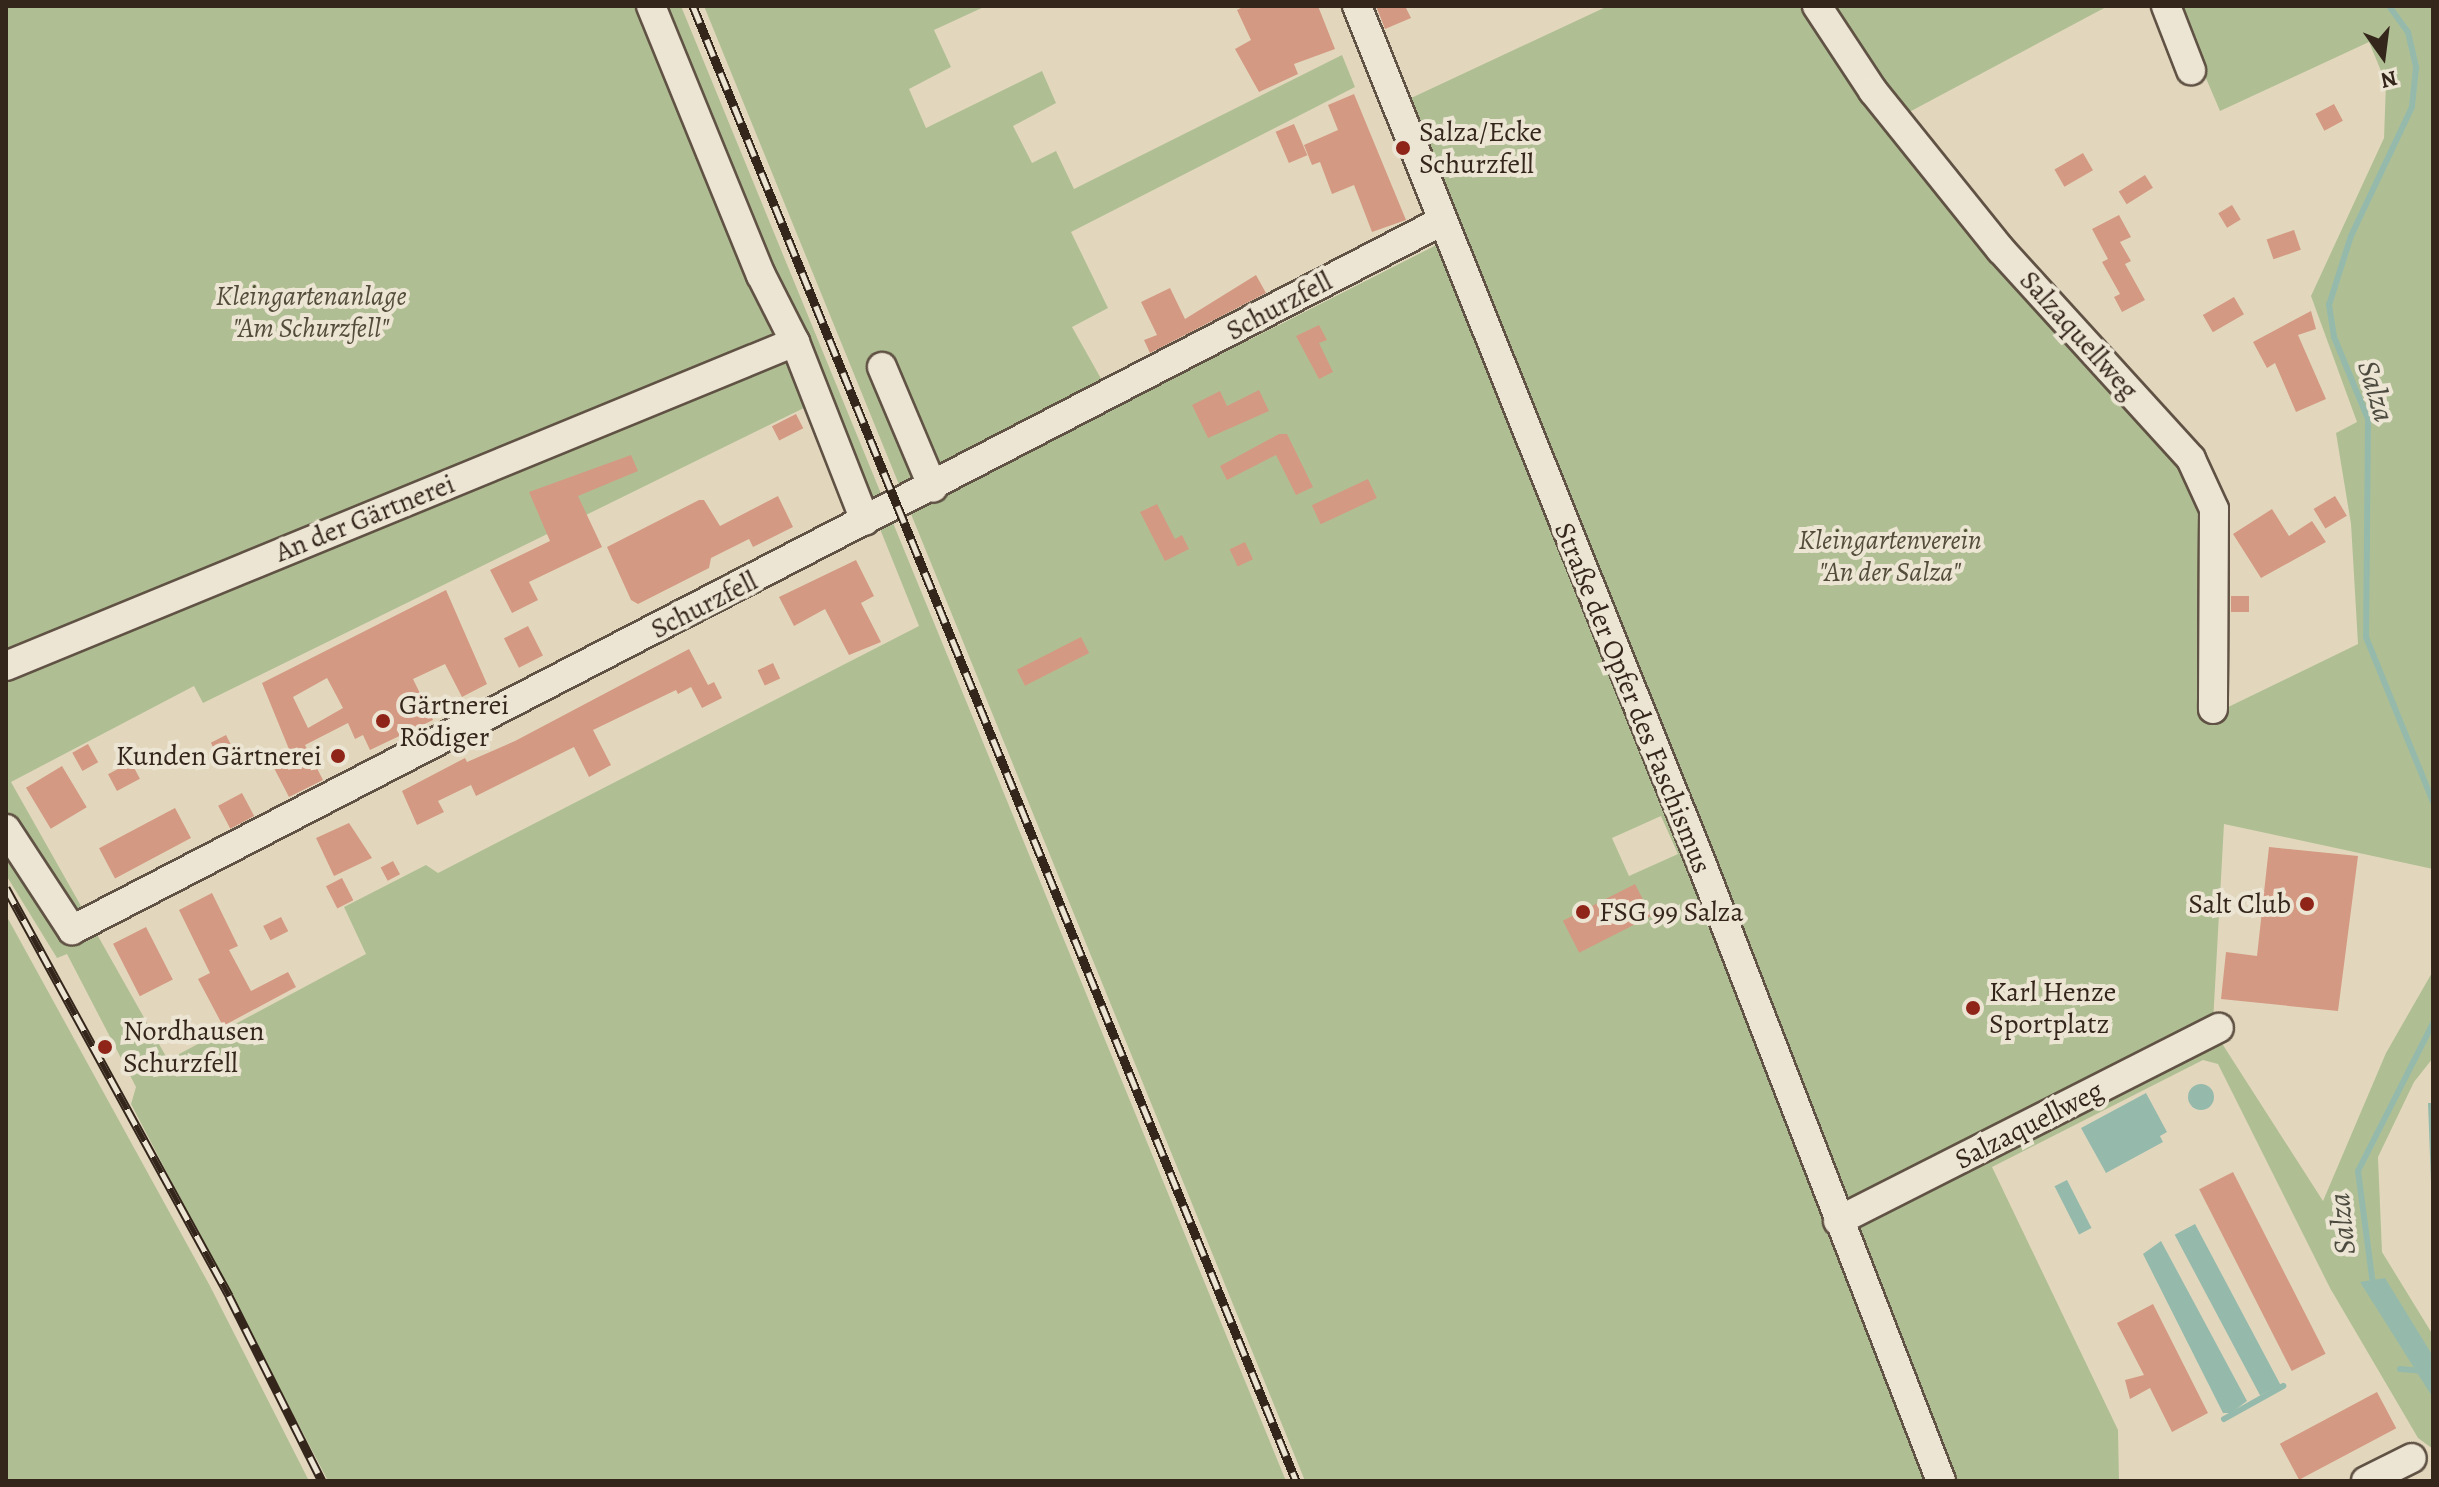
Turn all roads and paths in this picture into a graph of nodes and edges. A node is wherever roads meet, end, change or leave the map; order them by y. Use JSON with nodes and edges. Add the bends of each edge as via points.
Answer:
{"nodes":[{"id":1,"x":651,"y":6,"type":"edge"},
{"id":2,"x":1357,"y":6,"type":"edge"},
{"id":3,"x":1817,"y":6,"type":"edge"},
{"id":4,"x":2166,"y":6,"type":"edge"},
{"id":5,"x":2191,"y":70,"type":"dead end"},
{"id":6,"x":1442,"y":221,"type":"junction"},
{"id":7,"x":795,"y":342,"type":"junction"},
{"id":8,"x":882,"y":367,"type":"dead end"},
{"id":9,"x":933,"y":488,"type":"junction"},
{"id":10,"x":865,"y":521,"type":"junction"},
{"id":11,"x":6,"y":666,"type":"edge"},
{"id":12,"x":2213,"y":709,"type":"dead end"},
{"id":13,"x":6,"y":829,"type":"edge"},
{"id":14,"x":2219,"y":1028,"type":"dead end"},
{"id":15,"x":1838,"y":1221,"type":"junction"},
{"id":16,"x":2412,"y":1458,"type":"dead end"},
{"id":17,"x":1941,"y":1481,"type":"edge"},
{"id":18,"x":2366,"y":1481,"type":"edge"}],
"edges":[{"from":1,"to":7,"type":"street","via":[[761,275]]},
{"from":2,"to":6,"type":"street","name":"Straße der Opfer des Faschismus"},
{"from":3,"to":12,"type":"street","name":"Salzaquellweg","via":[[1873,91],[2001,250],[2191,459],[2214,509]]},
{"from":4,"to":5,"type":"street"},
{"from":6,"to":9,"type":"street","name":"Schurzfell"},
{"from":6,"to":15,"type":"street","name":"Straße der Opfer des Faschismus","via":[[1699,857]]},
{"from":7,"to":10,"type":"street"},
{"from":7,"to":11,"type":"street","name":"An der Gärtnerei"},
{"from":8,"to":9,"type":"street"},
{"from":9,"to":10,"type":"street","name":"Schurzfell"},
{"from":10,"to":13,"type":"street","name":"Schurzfell","via":[[72,930]]},
{"from":14,"to":15,"type":"street","name":"Salzaquellweg"},
{"from":15,"to":17,"type":"street","name":"Straße der Opfer des Faschismus"},
{"from":16,"to":18,"type":"street"}]}
